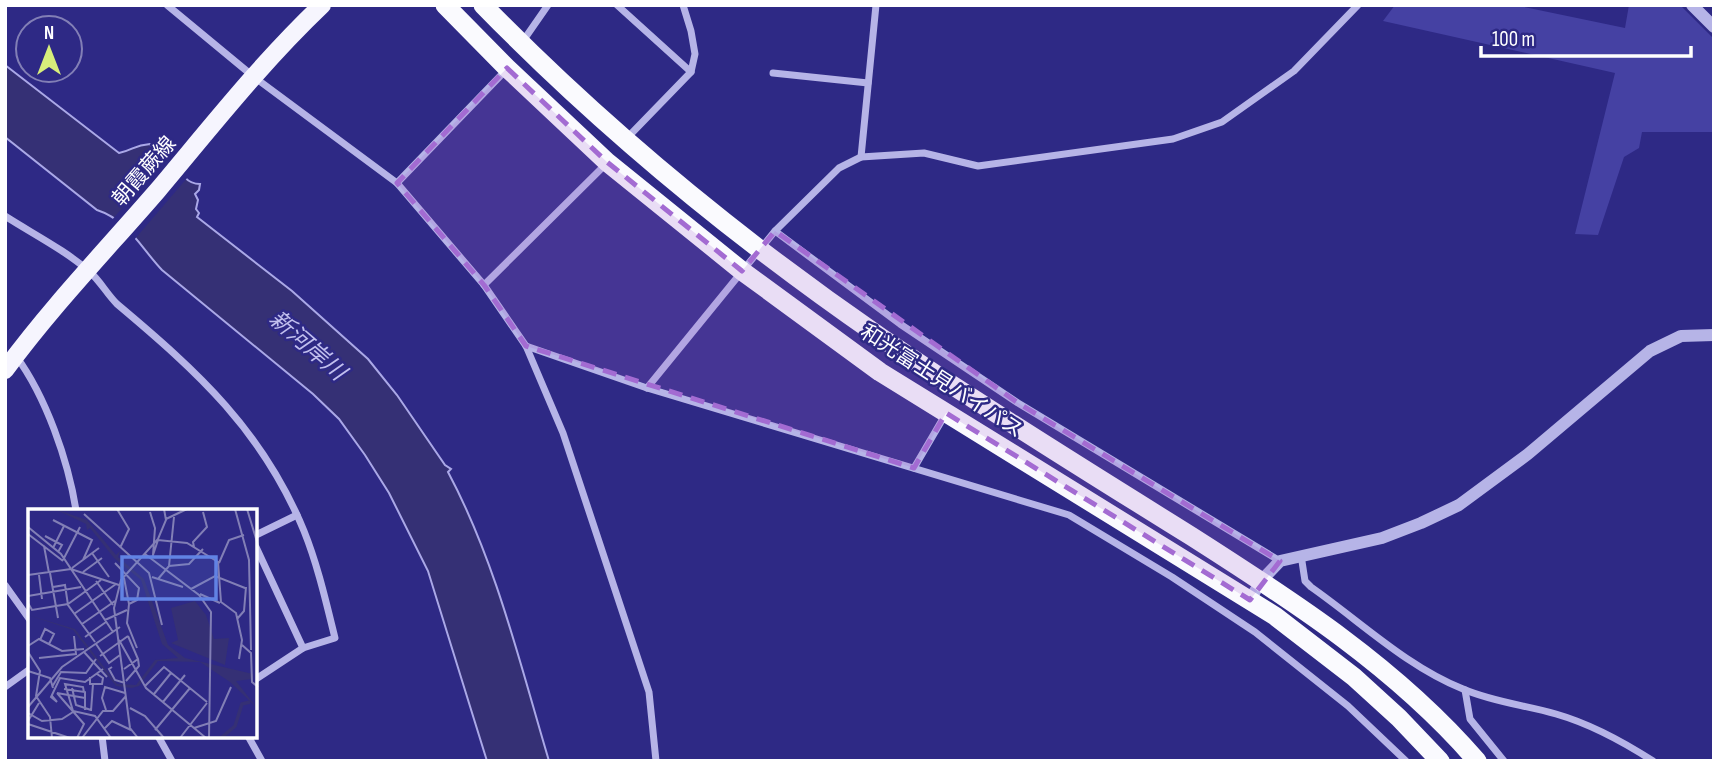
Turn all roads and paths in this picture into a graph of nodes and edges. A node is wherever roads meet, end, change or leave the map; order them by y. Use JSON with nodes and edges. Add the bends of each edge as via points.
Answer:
{"nodes":[{"id":1,"x":167,"y":5,"type":"edge"},
{"id":2,"x":322,"y":5,"type":"edge"},
{"id":3,"x":444,"y":5,"type":"edge"},
{"id":4,"x":483,"y":5,"type":"edge"},
{"id":5,"x":548,"y":5,"type":"edge"},
{"id":6,"x":617,"y":5,"type":"edge"},
{"id":7,"x":683,"y":5,"type":"edge"},
{"id":8,"x":876,"y":5,"type":"edge"},
{"id":9,"x":1358,"y":5,"type":"edge"},
{"id":10,"x":1692,"y":5,"type":"edge"},
{"id":11,"x":1714,"y":27,"type":"edge"},
{"id":12,"x":520,"y":44,"type":"junction"},
{"id":13,"x":507,"y":68,"type":"junction"},
{"id":14,"x":691,"y":72,"type":"junction"},
{"id":15,"x":773,"y":73,"type":"dead end"},
{"id":16,"x":249,"y":83,"type":"junction"},
{"id":17,"x":868,"y":83,"type":"junction"},
{"id":18,"x":626,"y":139,"type":"junction"},
{"id":19,"x":861,"y":157,"type":"junction"},
{"id":20,"x":607,"y":162,"type":"junction"},
{"id":21,"x":397,"y":183,"type":"junction"},
{"id":22,"x":5,"y":216,"type":"edge"},
{"id":23,"x":775,"y":231,"type":"junction"},
{"id":24,"x":761,"y":249,"type":"junction"},
{"id":25,"x":92,"y":266,"type":"junction"},
{"id":26,"x":742,"y":271,"type":"junction"},
{"id":27,"x":484,"y":285,"type":"junction"},
{"id":28,"x":1714,"y":335,"type":"edge"},
{"id":29,"x":526,"y":346,"type":"junction"},
{"id":30,"x":10,"y":363,"type":"edge"},
{"id":31,"x":647,"y":388,"type":"junction"},
{"id":32,"x":946,"y":413,"type":"junction"},
{"id":33,"x":914,"y":468,"type":"junction"},
{"id":34,"x":76,"y":509,"type":"edge"},
{"id":35,"x":297,"y":514,"type":"junction"},
{"id":36,"x":257,"y":534,"type":"edge"},
{"id":37,"x":257,"y":549,"type":"edge"},
{"id":38,"x":1301,"y":555,"type":"junction"},
{"id":39,"x":1280,"y":561,"type":"junction"},
{"id":40,"x":1261,"y":581,"type":"junction"},
{"id":41,"x":5,"y":585,"type":"edge"},
{"id":42,"x":1250,"y":600,"type":"junction"},
{"id":43,"x":28,"y":617,"type":"edge"},
{"id":44,"x":303,"y":648,"type":"junction"},
{"id":45,"x":28,"y":670,"type":"edge"},
{"id":46,"x":257,"y":678,"type":"edge"},
{"id":47,"x":5,"y":687,"type":"edge"},
{"id":48,"x":1465,"y":690,"type":"junction"},
{"id":49,"x":102,"y":738,"type":"edge"},
{"id":50,"x":159,"y":738,"type":"edge"},
{"id":51,"x":249,"y":738,"type":"edge"},
{"id":52,"x":105,"y":761,"type":"edge"},
{"id":53,"x":172,"y":761,"type":"edge"},
{"id":54,"x":262,"y":761,"type":"edge"},
{"id":55,"x":656,"y":761,"type":"edge"},
{"id":56,"x":1406,"y":761,"type":"edge"},
{"id":57,"x":1440,"y":761,"type":"edge"},
{"id":58,"x":1477,"y":761,"type":"edge"},
{"id":59,"x":1504,"y":761,"type":"edge"},
{"id":60,"x":1653,"y":761,"type":"edge"}],
"edges":[{"from":1,"to":16,"type":"street"},
{"from":2,"to":16,"type":"main road","name":"朝霞蕨線"},
{"from":3,"to":13,"type":"highway","name":"和光富士見バイパス"},
{"from":4,"to":12,"type":"highway","name":"和光富士見バイパス"},
{"from":5,"to":12,"type":"street"},
{"from":6,"to":14,"type":"street"},
{"from":7,"to":14,"type":"street","via":[[695,54]]},
{"from":8,"to":17,"type":"street"},
{"from":9,"to":19,"type":"street","via":[[1294,71],[1222,122],[1173,139],[978,166],[924,153]]},
{"from":10,"to":11,"type":"street"},
{"from":12,"to":18,"type":"highway","name":"和光富士見バイパス"},
{"from":13,"to":20,"type":"highway","name":"和光富士見バイパス"},
{"from":13,"to":21,"type":"street"},
{"from":14,"to":18,"type":"street"},
{"from":15,"to":17,"type":"street"},
{"from":16,"to":21,"type":"street"},
{"from":16,"to":25,"type":"main road","name":"朝霞蕨線"},
{"from":17,"to":19,"type":"street"},
{"from":18,"to":24,"type":"highway","name":"和光富士見バイパス"},
{"from":19,"to":23,"type":"street","via":[[839,168]]},
{"from":20,"to":26,"type":"highway","name":"和光富士見バイパス"},
{"from":20,"to":27,"type":"street"},
{"from":21,"to":27,"type":"street"},
{"from":22,"to":25,"type":"street"},
{"from":23,"to":24,"type":"street"},
{"from":23,"to":39,"type":"street","via":[[900,324],[1018,403]]},
{"from":24,"to":26,"type":"street"},
{"from":24,"to":40,"type":"highway","name":"和光富士見バイパス","via":[[858,323]]},
{"from":25,"to":30,"type":"main road","name":"朝霞蕨線"},
{"from":25,"to":35,"type":"street","via":[[114,301],[172,349],[226,403]]},
{"from":26,"to":31,"type":"street"},
{"from":26,"to":32,"type":"highway","name":"和光富士見バイパス","via":[[880,372]]},
{"from":27,"to":29,"type":"street"},
{"from":28,"to":38,"type":"street","via":[[1675,338],[1650,351],[1459,505],[1382,538]]},
{"from":29,"to":31,"type":"street"},
{"from":29,"to":55,"type":"street","via":[[563,433],[649,692]]},
{"from":30,"to":34,"type":"street","via":[[25,368],[50,422]]},
{"from":31,"to":33,"type":"street"},
{"from":32,"to":33,"type":"street"},
{"from":32,"to":42,"type":"highway","name":"和光富士見バイパス"},
{"from":33,"to":56,"type":"street","via":[[1053,508],[1082,521],[1255,632],[1348,706]]},
{"from":35,"to":36,"type":"street"},
{"from":35,"to":44,"type":"street","via":[[335,638]]},
{"from":37,"to":44,"type":"street"},
{"from":38,"to":39,"type":"street"},
{"from":38,"to":48,"type":"street","via":[[1305,581],[1311,587],[1409,661]]},
{"from":39,"to":40,"type":"street"},
{"from":40,"to":42,"type":"street"},
{"from":40,"to":58,"type":"highway","name":"和光富士見バイパス","via":[[1388,674]]},
{"from":41,"to":43,"type":"street"},
{"from":42,"to":57,"type":"highway","name":"和光富士見バイパス","via":[[1346,671]]},
{"from":44,"to":46,"type":"street"},
{"from":45,"to":47,"type":"street"},
{"from":48,"to":59,"type":"street","via":[[1470,719]]},
{"from":48,"to":60,"type":"street","via":[[1558,715],[1615,737]]},
{"from":49,"to":52,"type":"street"},
{"from":50,"to":53,"type":"street"},
{"from":51,"to":54,"type":"street"}]}
